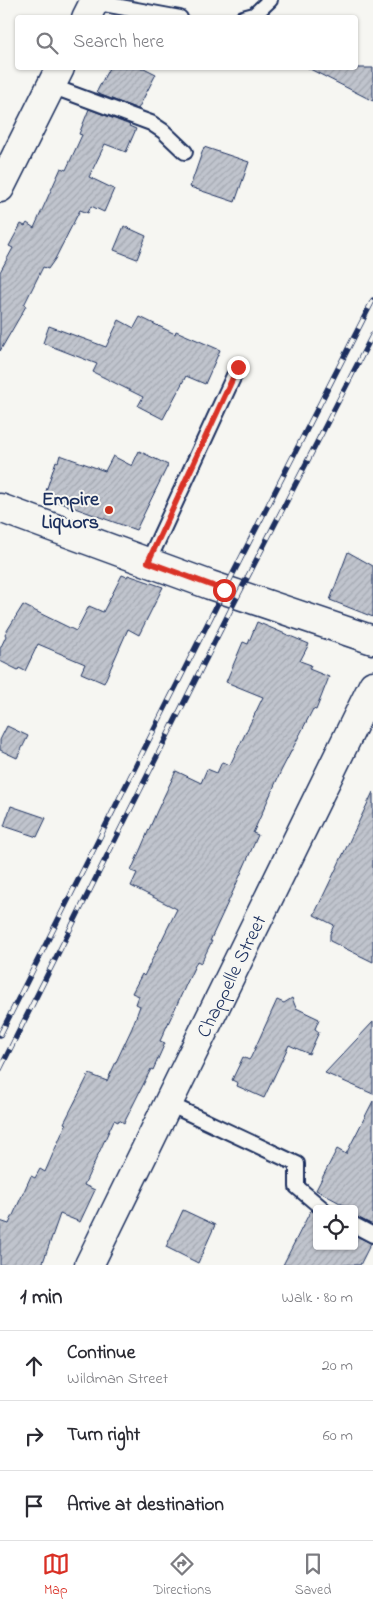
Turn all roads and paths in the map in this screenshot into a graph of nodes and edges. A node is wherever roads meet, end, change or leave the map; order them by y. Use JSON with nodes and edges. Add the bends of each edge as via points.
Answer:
{"nodes":[{"id":1,"x":270,"y":0,"type":"edge"},
{"id":2,"x":91,"y":7,"type":"edge"},
{"id":3,"x":156,"y":15,"type":"edge"},
{"id":4,"x":254,"y":15,"type":"edge"},
{"id":5,"x":56,"y":77,"type":"edge"},
{"id":6,"x":185,"y":152,"type":"dead end"},
{"id":7,"x":0,"y":188,"type":"edge"},
{"id":8,"x":238,"y":367,"type":"dead end"},
{"id":9,"x":0,"y":508,"type":"edge"},
{"id":10,"x":148,"y":562,"type":"junction"},
{"id":11,"x":373,"y":640,"type":"edge"},
{"id":12,"x":373,"y":685,"type":"edge"},
{"id":13,"x":169,"y":1104,"type":"junction"},
{"id":14,"x":318,"y":1205,"type":"edge"},
{"id":15,"x":358,"y":1227,"type":"edge"},
{"id":16,"x":373,"y":1235,"type":"edge"},
{"id":17,"x":89,"y":1265,"type":"edge"}],
"edges":[{"from":1,"to":4,"type":"lane"},
{"from":2,"to":3,"type":"lane"},
{"from":5,"to":6,"type":"lane","via":[[151,123]]},
{"from":5,"to":7,"type":"street"},
{"from":8,"to":10,"type":"lane"},
{"from":9,"to":10,"type":"street"},
{"from":10,"to":11,"type":"street"},
{"from":12,"to":13,"type":"street","name":"Chappelle Street"},
{"from":13,"to":14,"type":"lane","via":[[297,1164],[297,1187]]},
{"from":13,"to":17,"type":"street","name":"Chappelle Street"},
{"from":15,"to":16,"type":"lane"}]}
